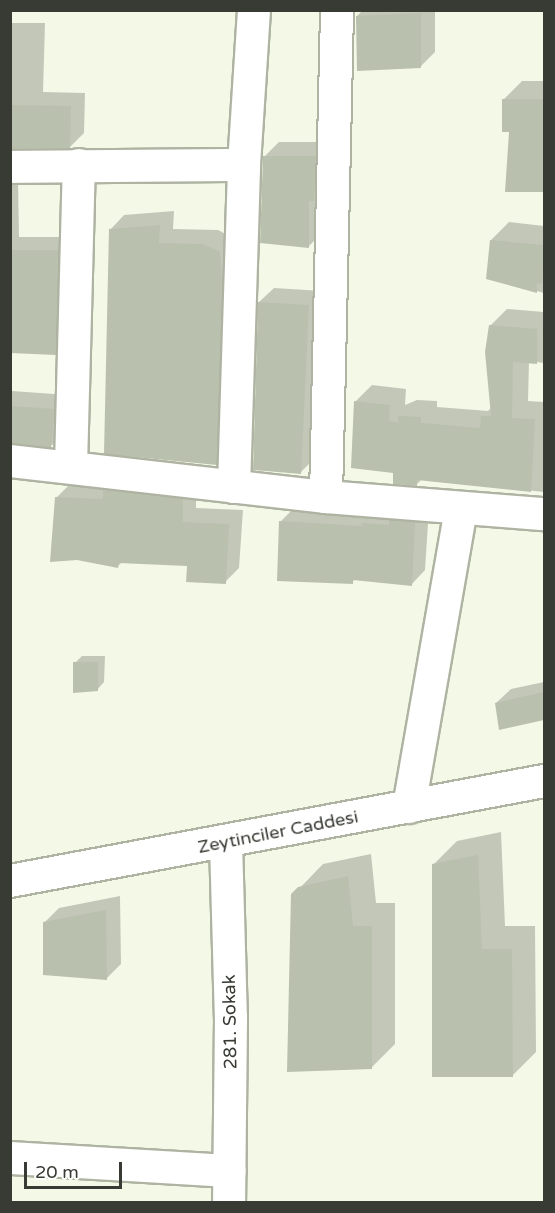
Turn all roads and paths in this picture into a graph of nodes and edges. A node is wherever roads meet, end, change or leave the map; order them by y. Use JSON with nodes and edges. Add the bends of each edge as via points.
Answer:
{"nodes":[{"id":1,"x":254,"y":10,"type":"edge"},
{"id":2,"x":337,"y":10,"type":"edge"},
{"id":3,"x":79,"y":165,"type":"junction"},
{"id":4,"x":244,"y":165,"type":"junction"},
{"id":5,"x":10,"y":166,"type":"edge"},
{"id":6,"x":10,"y":461,"type":"edge"},
{"id":7,"x":71,"y":466,"type":"junction"},
{"id":8,"x":234,"y":487,"type":"junction"},
{"id":9,"x":326,"y":497,"type":"junction"},
{"id":10,"x":461,"y":508,"type":"junction"},
{"id":11,"x":544,"y":514,"type":"edge"},
{"id":12,"x":544,"y":781,"type":"edge"},
{"id":13,"x":409,"y":807,"type":"junction"},
{"id":14,"x":226,"y":842,"type":"junction"},
{"id":15,"x":10,"y":881,"type":"edge"},
{"id":16,"x":10,"y":1158,"type":"edge"},
{"id":17,"x":236,"y":1193,"type":"edge"}],
"edges":[{"from":1,"to":4,"type":"street"},
{"from":2,"to":9,"type":"street"},
{"from":3,"to":4,"type":"street"},
{"from":3,"to":5,"type":"street"},
{"from":3,"to":7,"type":"street"},
{"from":4,"to":8,"type":"street"},
{"from":6,"to":7,"type":"street"},
{"from":7,"to":8,"type":"street"},
{"from":8,"to":9,"type":"street"},
{"from":9,"to":10,"type":"street"},
{"from":10,"to":11,"type":"street"},
{"from":10,"to":13,"type":"street"},
{"from":12,"to":13,"type":"street","name":"Zeytinciler Caddesi"},
{"from":13,"to":14,"type":"street","name":"Zeytinciler Caddesi"},
{"from":14,"to":15,"type":"street","name":"Zeytinciler Caddesi"},
{"from":14,"to":17,"type":"street","name":"281. Sokak"},
{"from":16,"to":17,"type":"street"}]}
